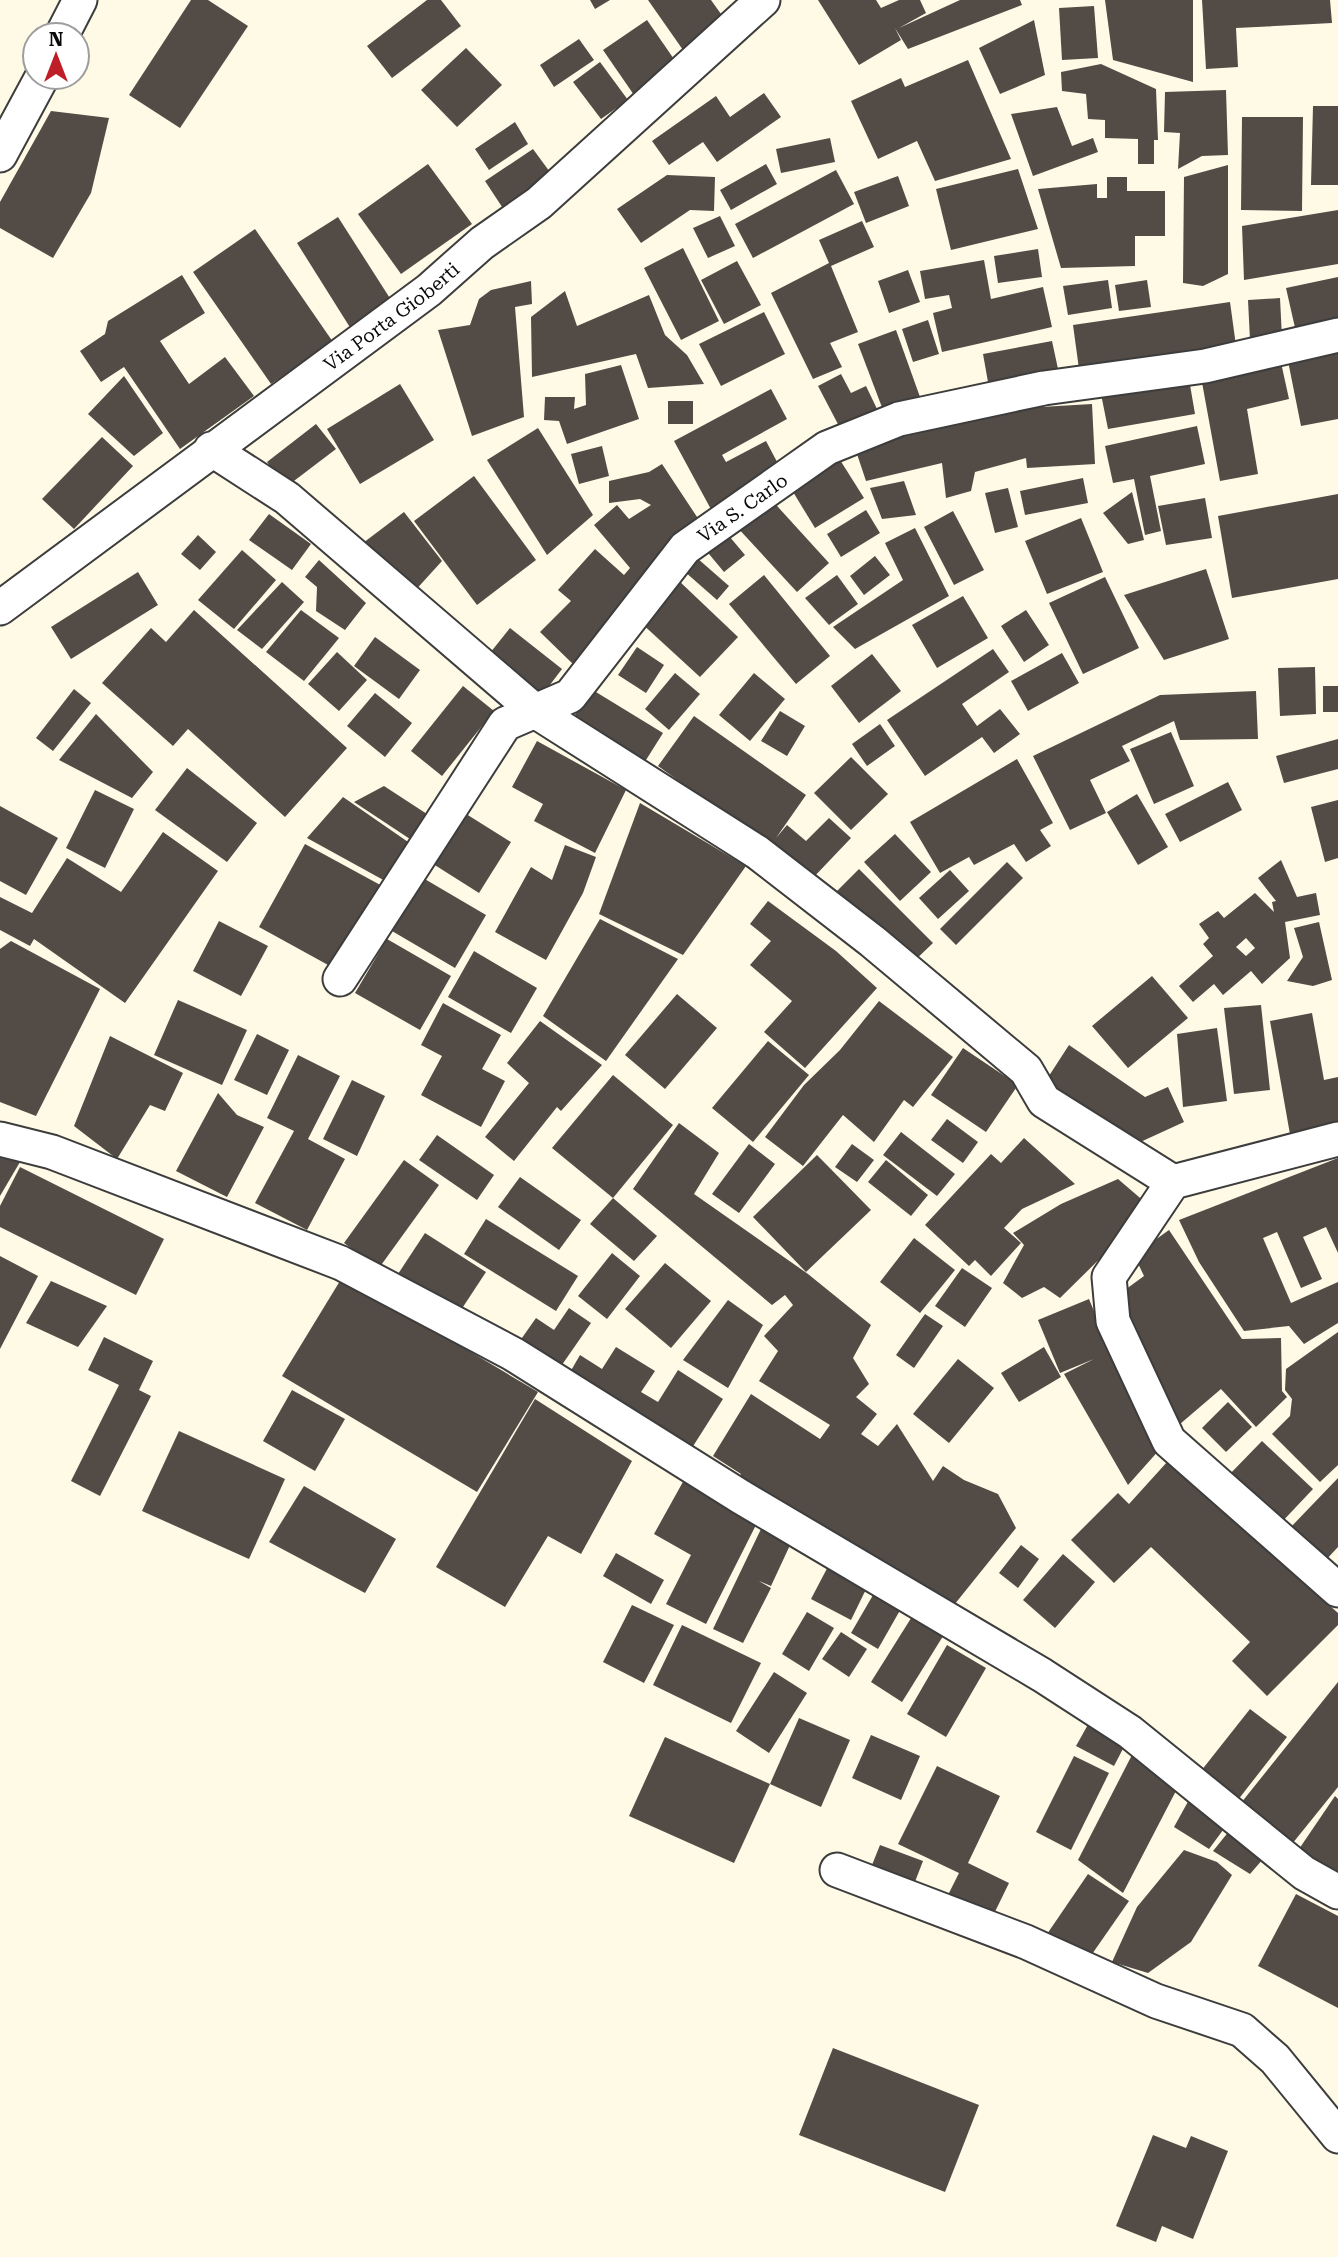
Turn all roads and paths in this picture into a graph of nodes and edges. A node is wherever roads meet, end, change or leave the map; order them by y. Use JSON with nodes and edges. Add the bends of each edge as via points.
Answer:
{"nodes":[{"id":1,"x":80,"y":0,"type":"edge"},
{"id":2,"x":763,"y":0,"type":"edge"},
{"id":3,"x":69,"y":21,"type":"edge"},
{"id":4,"x":34,"y":91,"type":"edge"},
{"id":5,"x":0,"y":155,"type":"edge"},
{"id":6,"x":1338,"y":335,"type":"edge"},
{"id":7,"x":211,"y":449,"type":"junction"},
{"id":8,"x":0,"y":608,"type":"edge"},
{"id":9,"x":536,"y":711,"type":"junction"},
{"id":10,"x":341,"y":979,"type":"dead end"},
{"id":11,"x":0,"y":1139,"type":"edge"},
{"id":12,"x":1338,"y":1139,"type":"edge"},
{"id":13,"x":1173,"y":1182,"type":"junction"},
{"id":14,"x":1338,"y":1590,"type":"edge"},
{"id":15,"x":837,"y":1870,"type":"dead end"},
{"id":16,"x":1338,"y":1892,"type":"edge"},
{"id":17,"x":1338,"y":2136,"type":"edge"}],
"edges":[{"from":1,"to":3,"type":"street"},
{"from":2,"to":7,"type":"street","name":"Via Porta Gioberti","via":[[539,203],[482,243],[429,290]]},
{"from":4,"to":5,"type":"street"},
{"from":6,"to":9,"type":"street","name":"Via S. Carlo","via":[[1205,366],[1044,388],[899,419],[827,448],[685,548],[570,696]]},
{"from":7,"to":8,"type":"street","name":"Via Porta Gioberti"},
{"from":7,"to":9,"type":"street","via":[[287,498]]},
{"from":9,"to":10,"type":"street","name":"Via S. Carlo","via":[[505,724]]},
{"from":9,"to":13,"type":"street","via":[[757,852],[1027,1070],[1044,1101]]},
{"from":11,"to":16,"type":"street","via":[[52,1152],[341,1264],[513,1354],[1130,1732],[1304,1873]]},
{"from":12,"to":13,"type":"street"},
{"from":13,"to":14,"type":"street","via":[[1110,1277],[1113,1321],[1170,1441]]},
{"from":15,"to":17,"type":"street","via":[[1026,1942],[1156,2001],[1242,2030],[1276,2059]]}]}
